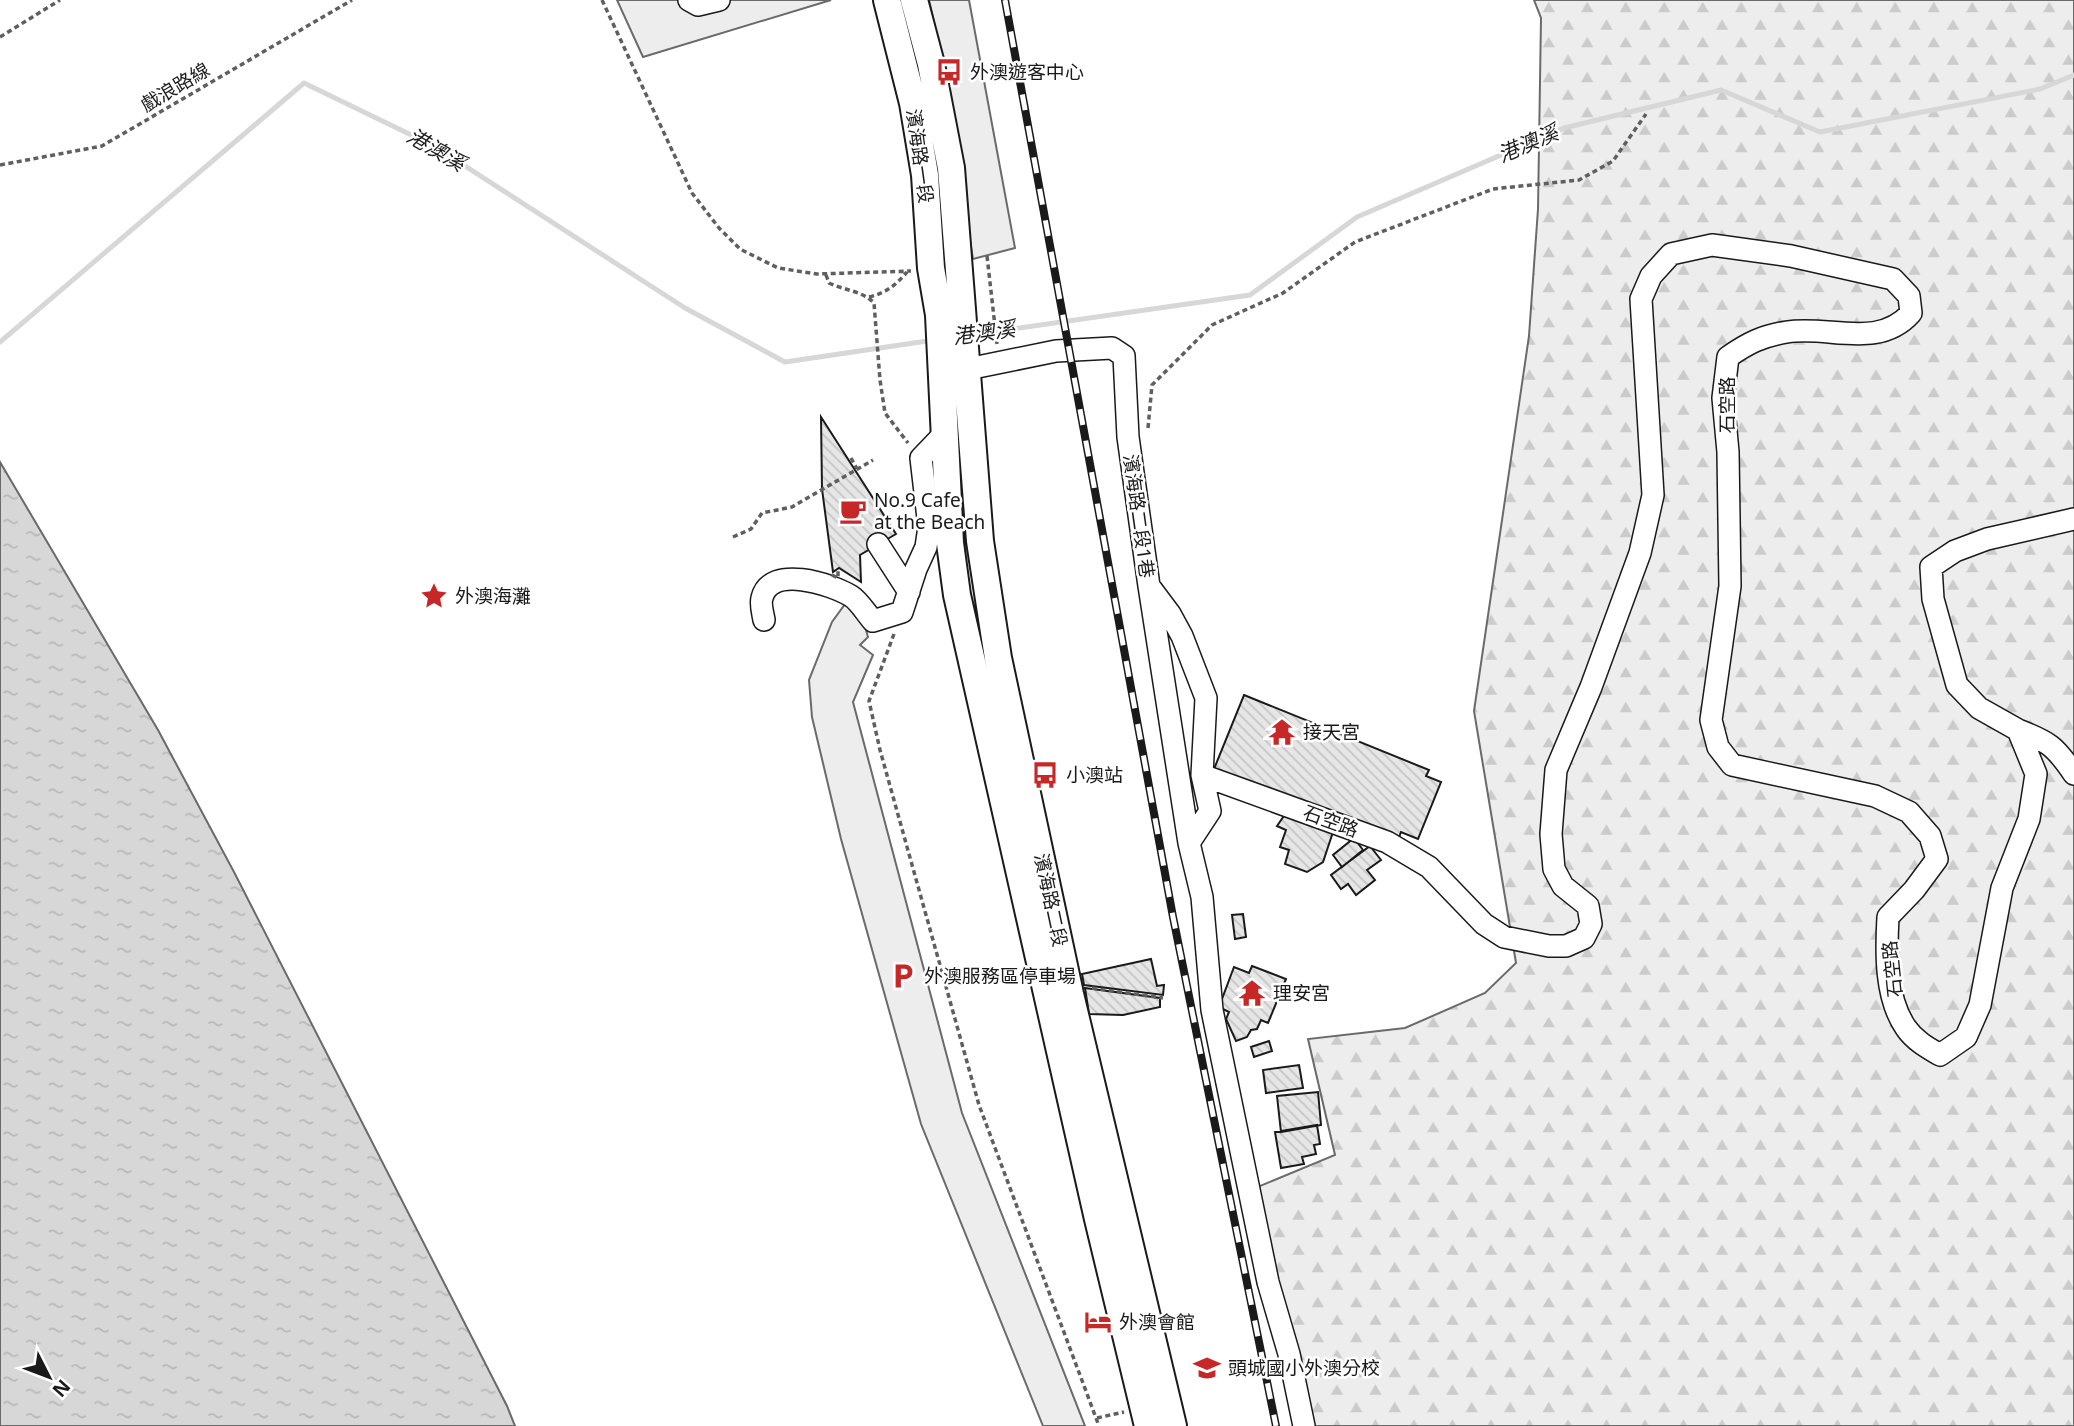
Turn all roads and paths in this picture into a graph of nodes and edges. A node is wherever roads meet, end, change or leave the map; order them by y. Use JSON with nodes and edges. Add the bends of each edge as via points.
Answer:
{"nodes":[{"id":1,"x":60,"y":0,"type":"edge"},
{"id":2,"x":352,"y":0,"type":"edge"},
{"id":3,"x":602,"y":0,"type":"edge"},
{"id":4,"x":689,"y":0,"type":"edge"},
{"id":5,"x":719,"y":0,"type":"edge"},
{"id":6,"x":887,"y":0,"type":"edge"},
{"id":7,"x":914,"y":0,"type":"edge"},
{"id":8,"x":0,"y":37,"type":"edge"},
{"id":9,"x":1646,"y":114,"type":"dead end"},
{"id":10,"x":0,"y":164,"type":"edge"},
{"id":11,"x":987,"y":256,"type":"dead end"},
{"id":12,"x":907,"y":271,"type":"junction"},
{"id":13,"x":918,"y":271,"type":"dead end"},
{"id":14,"x":826,"y":275,"type":"junction"},
{"id":15,"x":869,"y":298,"type":"junction"},
{"id":16,"x":951,"y":314,"type":"junction"},
{"id":17,"x":998,"y":352,"type":"dead end"},
{"id":18,"x":954,"y":372,"type":"junction"},
{"id":19,"x":945,"y":433,"type":"junction"},
{"id":20,"x":1148,"y":438,"type":"dead end"},
{"id":21,"x":851,"y":458,"type":"dead end"},
{"id":22,"x":921,"y":458,"type":"junction"},
{"id":23,"x":873,"y":460,"type":"dead end"},
{"id":24,"x":857,"y":469,"type":"junction"},
{"id":25,"x":2074,"y":519,"type":"edge"},
{"id":26,"x":733,"y":537,"type":"dead end"},
{"id":27,"x":878,"y":544,"type":"dead end"},
{"id":28,"x":938,"y":545,"type":"junction"},
{"id":29,"x":838,"y":569,"type":"dead end"},
{"id":30,"x":832,"y":575,"type":"dead end"},
{"id":31,"x":1149,"y":586,"type":"junction"},
{"id":32,"x":905,"y":602,"type":"junction"},
{"id":33,"x":764,"y":620,"type":"dead end"},
{"id":34,"x":986,"y":660,"type":"junction"},
{"id":35,"x":2018,"y":730,"type":"junction"},
{"id":36,"x":2074,"y":774,"type":"edge"},
{"id":37,"x":1202,"y":775,"type":"junction"},
{"id":38,"x":1189,"y":843,"type":"junction"},
{"id":39,"x":1067,"y":992,"type":"junction"},
{"id":40,"x":1163,"y":998,"type":"dead end"},
{"id":41,"x":1124,"y":1214,"type":"junction"},
{"id":42,"x":1098,"y":1219,"type":"junction"},
{"id":43,"x":1153,"y":1417,"type":"edge"},
{"id":44,"x":1097,"y":1418,"type":"junction"},
{"id":45,"x":1099,"y":1426,"type":"edge"},
{"id":46,"x":1304,"y":1426,"type":"edge"}],
"edges":[{"from":1,"to":8,"type":"path"},
{"from":2,"to":10,"type":"path","name":"戲浪路線","via":[[102,146]]},
{"from":3,"to":14,"type":"path","via":[[692,193],[719,228],[740,249],[778,268]]},
{"from":4,"to":5,"type":"street","via":[[698,5]]},
{"from":6,"to":16,"type":"main road","name":"濱海路一段","via":[[923,163],[931,268]]},
{"from":7,"to":16,"type":"main road","name":"濱海路一段","via":[[951,168]]},
{"from":9,"to":20,"type":"path","via":[[1613,161],[1579,180],[1493,189],[1355,242],[1283,293],[1212,325],[1152,385]]},
{"from":11,"to":17,"type":"path"},
{"from":12,"to":13,"type":"path"},
{"from":12,"to":14,"type":"path"},
{"from":12,"to":15,"type":"path","via":[[895,286]]},
{"from":14,"to":15,"type":"path","via":[[829,283]]},
{"from":15,"to":22,"type":"path","via":[[876,314],[885,413]]},
{"from":16,"to":18,"type":"main road"},
{"from":18,"to":19,"type":"main road","name":"濱海路二段"},
{"from":18,"to":31,"type":"street","name":"濱海路二段1巷","via":[[1056,351],[1112,348],[1124,356],[1128,437]]},
{"from":18,"to":34,"type":"main road","name":"濱海路二段","via":[[980,541]]},
{"from":19,"to":22,"type":"street"},
{"from":19,"to":28,"type":"main road","name":"濱海路二段"},
{"from":21,"to":24,"type":"path"},
{"from":22,"to":28,"type":"street","via":[[929,527]]},
{"from":23,"to":24,"type":"path"},
{"from":24,"to":26,"type":"path","via":[[792,507],[762,513],[751,529]]},
{"from":25,"to":35,"type":"street","via":[[1987,540],[1955,551],[1931,567],[1933,599],[1957,685],[1979,708]]},
{"from":27,"to":32,"type":"street"},
{"from":28,"to":32,"type":"street"},
{"from":28,"to":34,"type":"main road","name":"濱海路二段"},
{"from":29,"to":30,"type":"path","bridge":true,"via":[[838,578]]},
{"from":31,"to":37,"type":"street","name":"濱海路二段1巷","via":[[1182,636],[1206,698]]},
{"from":31,"to":38,"type":"street"},
{"from":32,"to":33,"type":"street","via":[[873,621],[852,597],[816,580],[787,579],[768,588],[761,598]]},
{"from":32,"to":44,"type":"path","via":[[869,701],[880,750],[979,1105]]},
{"from":34,"to":39,"type":"main road","name":"濱海路二段","via":[[1033,872]]},
{"from":35,"to":36,"type":"street","via":[[2057,749]]},
{"from":35,"to":37,"type":"street","name":"石空路","via":[[2036,774],[2029,820],[2002,888],[1980,1005],[1966,1037],[1940,1055],[1906,1028],[1894,1001],[1886,951],[1888,917],[1937,859],[1930,836],[1909,812],[1875,796],[1732,765],[1718,747],[1711,720],[1730,586],[1723,398],[1728,357],[1753,340],[1790,331],[1870,335],[1903,322],[1911,313],[1909,296],[1893,279],[1875,274],[1712,245],[1671,254],[1651,276],[1641,299],[1653,495],[1640,553],[1556,770],[1551,834],[1554,869],[1563,886],[1588,906],[1591,924],[1584,937],[1566,946],[1549,946],[1504,937],[1484,924],[1429,867],[1388,842]]},
{"from":37,"to":38,"type":"street","name":"濱海路二段1巷","via":[[1210,811]]},
{"from":38,"to":46,"type":"street","via":[[1202,897],[1212,1010],[1268,1282]]},
{"from":39,"to":40,"type":"path"},
{"from":39,"to":41,"type":"main road","name":"濱海路二段"},
{"from":39,"to":42,"type":"main road","name":"濱海路二段"},
{"from":41,"to":42,"type":"main road"},
{"from":41,"to":43,"type":"main road","name":"濱海路二段"},
{"from":42,"to":43,"type":"main road","name":"濱海路二段"},
{"from":43,"to":44,"type":"path"},
{"from":44,"to":45,"type":"path"}]}
